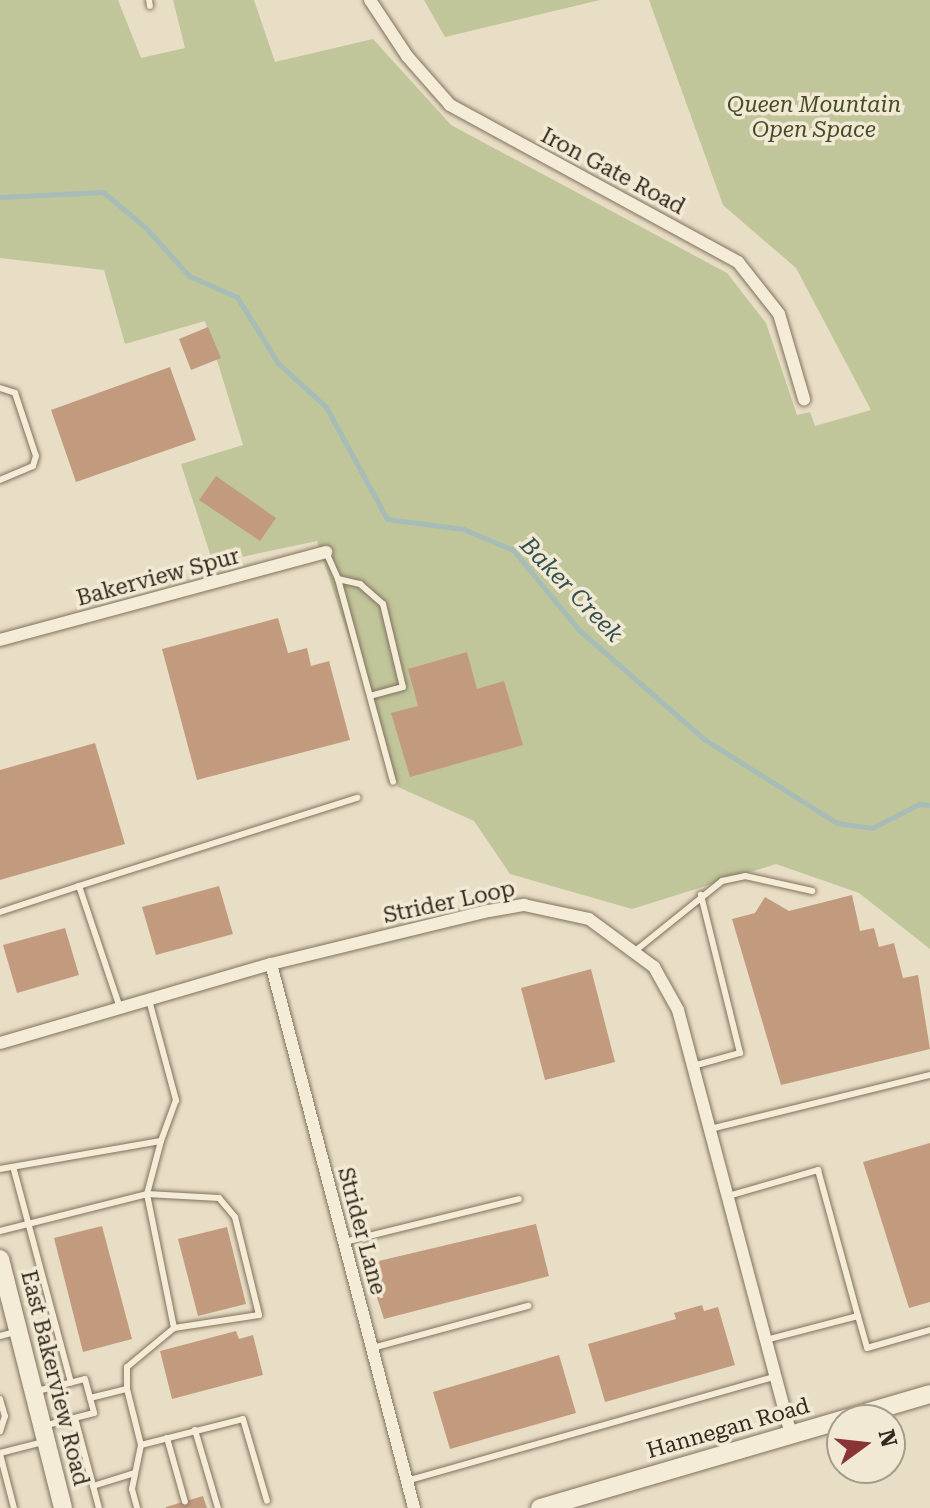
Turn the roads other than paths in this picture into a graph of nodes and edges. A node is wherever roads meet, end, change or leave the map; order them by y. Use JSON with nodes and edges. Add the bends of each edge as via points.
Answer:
{"nodes":[{"id":1,"x":370,"y":0,"type":"edge"},
{"id":2,"x":0,"y":388,"type":"edge"},
{"id":3,"x":804,"y":399,"type":"dead end"},
{"id":4,"x":0,"y":480,"type":"edge"},
{"id":5,"x":326,"y":552,"type":"joint"},
{"id":6,"x":338,"y":579,"type":"junction"},
{"id":7,"x":0,"y":640,"type":"edge"},
{"id":8,"x":370,"y":696,"type":"junction"},
{"id":9,"x":393,"y":782,"type":"dead end"},
{"id":10,"x":357,"y":798,"type":"dead end"},
{"id":11,"x":79,"y":886,"type":"junction"},
{"id":12,"x":812,"y":891,"type":"dead end"},
{"id":13,"x":701,"y":895,"type":"junction"},
{"id":14,"x":0,"y":912,"type":"edge"},
{"id":15,"x":635,"y":951,"type":"junction"},
{"id":16,"x":271,"y":964,"type":"junction"},
{"id":17,"x":149,"y":1000,"type":"junction"},
{"id":18,"x":120,"y":1008,"type":"junction"},
{"id":19,"x":0,"y":1043,"type":"edge"},
{"id":20,"x":693,"y":1066,"type":"junction"},
{"id":21,"x":930,"y":1075,"type":"edge"},
{"id":22,"x":710,"y":1129,"type":"junction"},
{"id":23,"x":161,"y":1141,"type":"junction"},
{"id":24,"x":0,"y":1169,"type":"edge"},
{"id":25,"x":14,"y":1170,"type":"junction"},
{"id":26,"x":147,"y":1194,"type":"junction"},
{"id":27,"x":728,"y":1196,"type":"junction"},
{"id":28,"x":519,"y":1199,"type":"dead end"},
{"id":29,"x":29,"y":1223,"type":"junction"},
{"id":30,"x":0,"y":1231,"type":"edge"},
{"id":31,"x":344,"y":1242,"type":"junction"},
{"id":32,"x":0,"y":1259,"type":"edge"},
{"id":33,"x":528,"y":1306,"type":"dead end"},
{"id":34,"x":858,"y":1316,"type":"junction"},
{"id":35,"x":174,"y":1328,"type":"junction"},
{"id":36,"x":930,"y":1330,"type":"edge"},
{"id":37,"x":9,"y":1334,"type":"edge"},
{"id":38,"x":766,"y":1340,"type":"junction"},
{"id":39,"x":372,"y":1348,"type":"junction"},
{"id":40,"x":776,"y":1376,"type":"junction"},
{"id":41,"x":71,"y":1382,"type":"junction"},
{"id":42,"x":127,"y":1389,"type":"junction"},
{"id":43,"x":34,"y":1392,"type":"junction"},
{"id":44,"x":930,"y":1394,"type":"edge"},
{"id":45,"x":90,"y":1398,"type":"junction"},
{"id":46,"x":0,"y":1399,"type":"edge"},
{"id":47,"x":75,"y":1418,"type":"junction"},
{"id":48,"x":195,"y":1430,"type":"junction"},
{"id":49,"x":0,"y":1431,"type":"edge"},
{"id":50,"x":44,"y":1434,"type":"junction"},
{"id":51,"x":791,"y":1435,"type":"junction"},
{"id":52,"x":167,"y":1438,"type":"junction"},
{"id":53,"x":141,"y":1445,"type":"junction"},
{"id":54,"x":0,"y":1454,"type":"edge"},
{"id":55,"x":2,"y":1470,"type":"edge"},
{"id":56,"x":135,"y":1473,"type":"junction"},
{"id":57,"x":406,"y":1481,"type":"junction"},
{"id":58,"x":93,"y":1486,"type":"junction"},
{"id":59,"x":267,"y":1501,"type":"dead end"},
{"id":60,"x":185,"y":1502,"type":"dead end"},
{"id":61,"x":11,"y":1507,"type":"edge"},
{"id":62,"x":63,"y":1508,"type":"edge"},
{"id":63,"x":99,"y":1508,"type":"edge"},
{"id":64,"x":137,"y":1508,"type":"edge"},
{"id":65,"x":218,"y":1508,"type":"edge"},
{"id":66,"x":414,"y":1508,"type":"edge"},
{"id":67,"x":540,"y":1508,"type":"edge"}],
"edges":[{"from":1,"to":3,"type":"street","name":"Iron Gate Road","via":[[407,56],[450,105],[738,262],[779,314]]},
{"from":2,"to":4,"type":"lane","via":[[15,393],[36,456],[33,466]]},
{"from":5,"to":6,"type":"lane"},
{"from":5,"to":7,"type":"street","name":"Bakerview Spur"},
{"from":6,"to":8,"type":"lane"},
{"from":6,"to":8,"type":"lane","via":[[360,584],[383,604],[403,687]]},
{"from":8,"to":9,"type":"lane"},
{"from":10,"to":11,"type":"lane"},
{"from":11,"to":14,"type":"lane"},
{"from":11,"to":18,"type":"lane"},
{"from":12,"to":13,"type":"lane","via":[[745,876],[722,881]]},
{"from":13,"to":15,"type":"lane"},
{"from":13,"to":20,"type":"lane","via":[[740,1053]]},
{"from":15,"to":16,"type":"street","name":"Strider Loop","via":[[589,919],[524,905]]},
{"from":15,"to":20,"type":"street","name":"Strider Loop","via":[[654,967],[678,1010]]},
{"from":16,"to":17,"type":"street","name":"Strider Loop"},
{"from":16,"to":31,"type":"street","name":"Strider Lane"},
{"from":17,"to":18,"type":"street","name":"Strider Loop"},
{"from":17,"to":23,"type":"lane","via":[[176,1100]]},
{"from":18,"to":19,"type":"street","name":"Strider Loop"},
{"from":20,"to":22,"type":"street","name":"Strider Loop"},
{"from":21,"to":22,"type":"lane"},
{"from":22,"to":27,"type":"street","name":"Strider Loop"},
{"from":23,"to":25,"type":"lane"},
{"from":23,"to":26,"type":"lane"},
{"from":24,"to":25,"type":"lane"},
{"from":25,"to":29,"type":"lane"},
{"from":26,"to":29,"type":"lane"},
{"from":26,"to":35,"type":"lane"},
{"from":26,"to":35,"type":"lane","via":[[219,1198],[235,1217],[259,1315]]},
{"from":27,"to":34,"type":"lane","via":[[818,1170]]},
{"from":27,"to":38,"type":"street","name":"Strider Loop"},
{"from":28,"to":31,"type":"lane"},
{"from":29,"to":30,"type":"lane"},
{"from":29,"to":41,"type":"lane"},
{"from":31,"to":39,"type":"street","name":"Strider Lane"},
{"from":32,"to":37,"type":"main road","name":"East Bakerview Road"},
{"from":33,"to":39,"type":"lane"},
{"from":34,"to":36,"type":"lane","via":[[867,1348]]},
{"from":34,"to":38,"type":"lane"},
{"from":35,"to":42,"type":"lane","via":[[127,1367]]},
{"from":37,"to":43,"type":"main road","name":"East Bakerview Road"},
{"from":38,"to":40,"type":"street","name":"Strider Loop"},
{"from":39,"to":57,"type":"street","name":"Strider Lane"},
{"from":40,"to":51,"type":"street","name":"Strider Loop"},
{"from":40,"to":57,"type":"lane"},
{"from":41,"to":43,"type":"lane"},
{"from":41,"to":45,"type":"lane","via":[[85,1379]]},
{"from":42,"to":45,"type":"lane"},
{"from":42,"to":53,"type":"lane"},
{"from":43,"to":50,"type":"main road","name":"East Bakerview Road"},
{"from":44,"to":51,"type":"main road","name":"Hannegan Road"},
{"from":45,"to":47,"type":"lane","via":[[94,1413]]},
{"from":46,"to":49,"type":"lane","via":[[5,1416]]},
{"from":47,"to":50,"type":"lane"},
{"from":47,"to":58,"type":"lane"},
{"from":48,"to":52,"type":"lane"},
{"from":48,"to":59,"type":"lane","via":[[243,1419]]},
{"from":48,"to":65,"type":"lane"},
{"from":50,"to":54,"type":"lane"},
{"from":50,"to":62,"type":"main road","name":"East Bakerview Road"},
{"from":51,"to":67,"type":"main road","name":"Hannegan Road"},
{"from":52,"to":53,"type":"lane"},
{"from":52,"to":60,"type":"lane"},
{"from":53,"to":56,"type":"lane"},
{"from":54,"to":55,"type":"lane"},
{"from":55,"to":61,"type":"lane"},
{"from":56,"to":58,"type":"lane"},
{"from":56,"to":64,"type":"lane"},
{"from":57,"to":66,"type":"street","name":"Strider Lane"},
{"from":58,"to":63,"type":"lane"}]}
